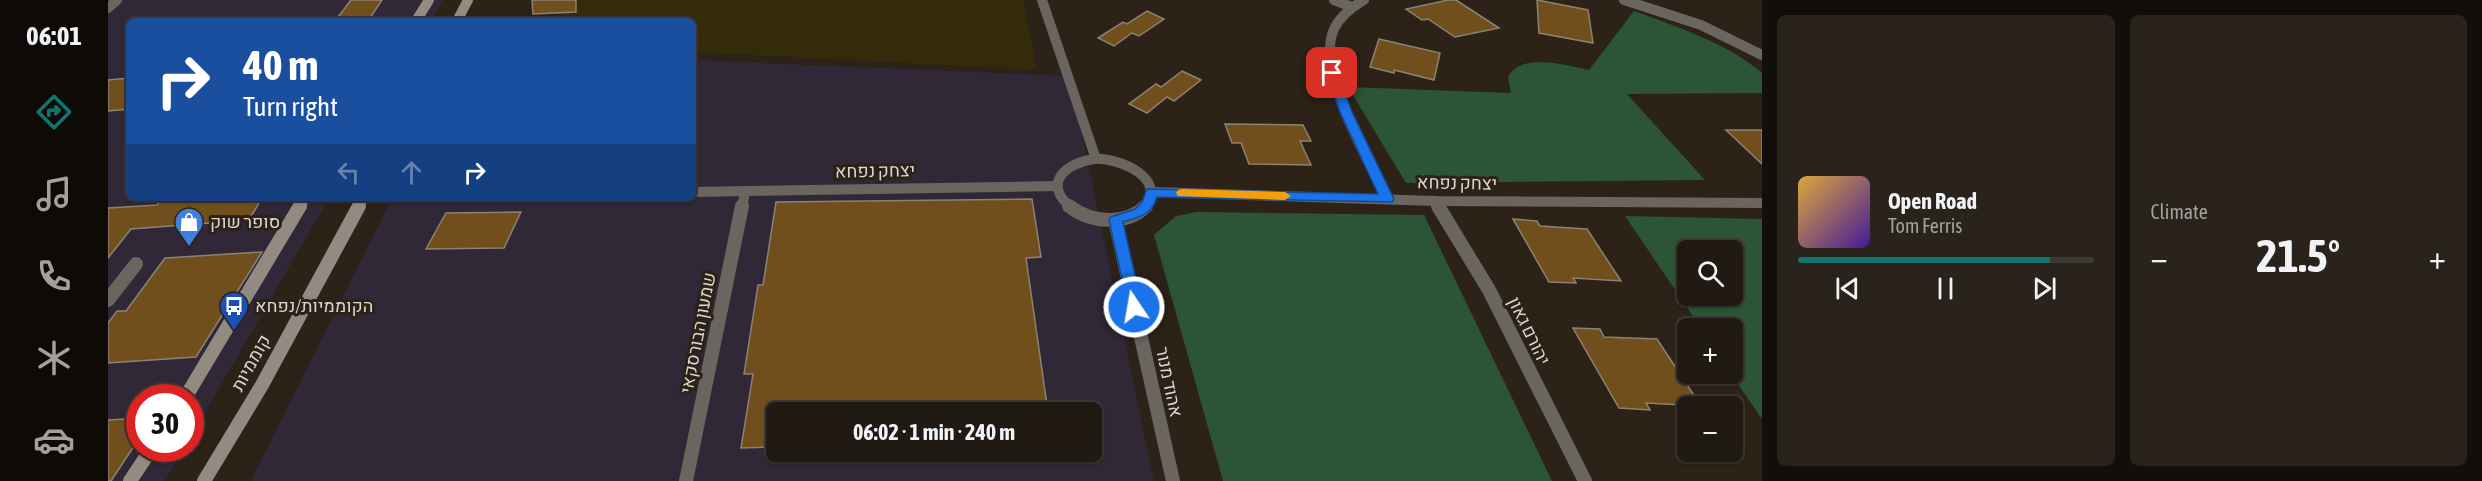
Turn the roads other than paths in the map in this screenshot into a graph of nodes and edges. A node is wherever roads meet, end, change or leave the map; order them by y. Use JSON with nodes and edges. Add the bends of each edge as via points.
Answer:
{"nodes":[{"id":1,"x":117,"y":0,"type":"edge"},
{"id":2,"x":429,"y":0,"type":"edge"},
{"id":3,"x":468,"y":0,"type":"edge"},
{"id":4,"x":1042,"y":0,"type":"edge"},
{"id":5,"x":1334,"y":0,"type":"edge"},
{"id":6,"x":1364,"y":0,"type":"edge"},
{"id":7,"x":1624,"y":0,"type":"edge"},
{"id":8,"x":1661,"y":0,"type":"edge"},
{"id":9,"x":1352,"y":7,"type":"junction"},
{"id":10,"x":108,"y":8,"type":"edge"},
{"id":11,"x":1653,"y":8,"type":"junction"},
{"id":12,"x":418,"y":18,"type":"edge"},
{"id":13,"x":459,"y":18,"type":"edge"},
{"id":14,"x":1762,"y":55,"type":"edge"},
{"id":15,"x":1096,"y":159,"type":"junction"},
{"id":16,"x":1057,"y":186,"type":"junction"},
{"id":17,"x":696,"y":192,"type":"edge"},
{"id":18,"x":745,"y":192,"type":"junction"},
{"id":19,"x":1152,"y":192,"type":"junction"},
{"id":20,"x":1387,"y":199,"type":"junction"},
{"id":21,"x":303,"y":201,"type":"edge"},
{"id":22,"x":361,"y":201,"type":"edge"},
{"id":23,"x":1435,"y":201,"type":"junction"},
{"id":24,"x":1762,"y":204,"type":"edge"},
{"id":25,"x":1115,"y":220,"type":"junction"},
{"id":26,"x":136,"y":264,"type":"dead end"},
{"id":27,"x":108,"y":300,"type":"edge"},
{"id":28,"x":193,"y":384,"type":"edge"},
{"id":29,"x":143,"y":462,"type":"edge"},
{"id":30,"x":130,"y":481,"type":"edge"},
{"id":31,"x":204,"y":481,"type":"edge"},
{"id":32,"x":686,"y":481,"type":"edge"},
{"id":33,"x":1173,"y":481,"type":"edge"},
{"id":34,"x":1585,"y":481,"type":"edge"}],
"edges":[{"from":1,"to":10,"type":"street"},
{"from":2,"to":12,"type":"main road"},
{"from":3,"to":13,"type":"main road"},
{"from":4,"to":15,"type":"street"},
{"from":5,"to":9,"type":"street"},
{"from":6,"to":9,"type":"street"},
{"from":7,"to":11,"type":"street"},
{"from":8,"to":11,"type":"street"},
{"from":9,"to":20,"type":"street","via":[[1338,23],[1330,41],[1332,73]]},
{"from":11,"to":14,"type":"street","via":[[1701,25]]},
{"from":15,"to":16,"type":"street","via":[[1069,166],[1060,174]]},
{"from":15,"to":19,"type":"street","via":[[1127,165],[1139,172]]},
{"from":16,"to":18,"type":"street","name":"יצחק נפחא"},
{"from":16,"to":25,"type":"street","via":[[1060,196],[1082,214]]},
{"from":17,"to":18,"type":"street","name":"יצחק נפחא"},
{"from":18,"to":32,"type":"street","name":"שמעון הבורסקאי"},
{"from":19,"to":20,"type":"street","name":"יצחק נפחא"},
{"from":19,"to":25,"type":"street","via":[[1149,204],[1140,213]]},
{"from":20,"to":23,"type":"street","name":"יצחק נפחא"},
{"from":21,"to":28,"type":"main road","name":"קוממיות"},
{"from":22,"to":31,"type":"main road","name":"קוממיות","via":[[262,385]]},
{"from":23,"to":24,"type":"street","name":"יצחק נפחא"},
{"from":23,"to":34,"type":"street","name":"יהורם גאון","via":[[1489,290]]},
{"from":25,"to":33,"type":"street","name":"אהוד מנור"},
{"from":26,"to":27,"type":"street"},
{"from":29,"to":30,"type":"main road"}]}
